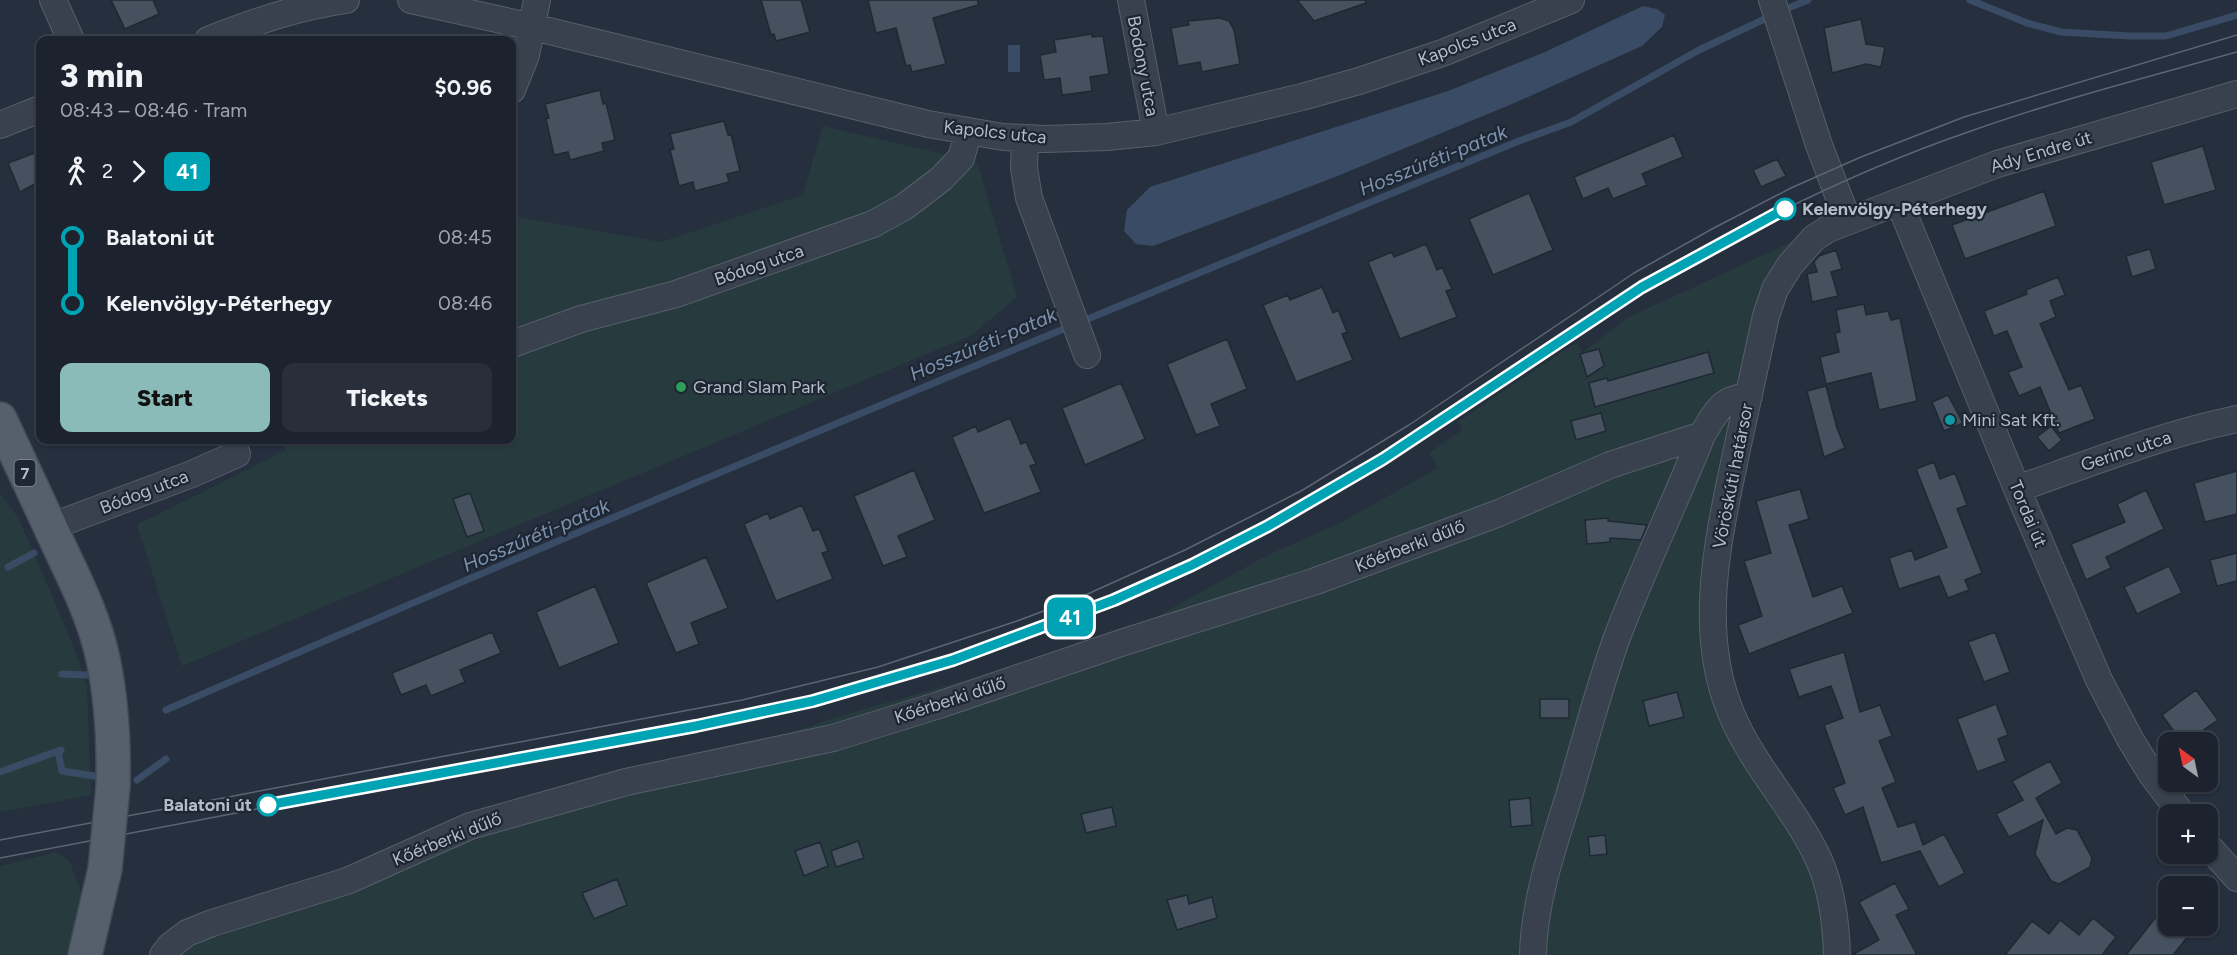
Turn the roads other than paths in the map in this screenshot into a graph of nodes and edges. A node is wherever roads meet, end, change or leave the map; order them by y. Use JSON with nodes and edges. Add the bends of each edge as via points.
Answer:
{"nodes":[{"id":1,"x":52,"y":0,"type":"edge"},
{"id":2,"x":346,"y":0,"type":"edge"},
{"id":3,"x":411,"y":0,"type":"edge"},
{"id":4,"x":537,"y":0,"type":"edge"},
{"id":5,"x":1131,"y":0,"type":"edge"},
{"id":6,"x":1571,"y":0,"type":"edge"},
{"id":7,"x":1772,"y":0,"type":"edge"},
{"id":8,"x":532,"y":27,"type":"junction"},
{"id":9,"x":70,"y":36,"type":"edge"},
{"id":10,"x":219,"y":36,"type":"edge"},
{"id":11,"x":516,"y":80,"type":"edge"},
{"id":12,"x":2237,"y":94,"type":"edge"},
{"id":13,"x":36,"y":110,"type":"edge"},
{"id":14,"x":0,"y":124,"type":"edge"},
{"id":15,"x":969,"y":131,"type":"junction"},
{"id":16,"x":1156,"y":132,"type":"junction"},
{"id":17,"x":1025,"y":138,"type":"junction"},
{"id":18,"x":1899,"y":202,"type":"junction"},
{"id":19,"x":1848,"y":221,"type":"junction"},
{"id":20,"x":516,"y":343,"type":"edge"},
{"id":21,"x":1084,"y":348,"type":"dead end"},
{"id":22,"x":1749,"y":396,"type":"junction"},
{"id":23,"x":0,"y":419,"type":"edge"},
{"id":24,"x":2237,"y":419,"type":"edge"},
{"id":25,"x":1702,"y":435,"type":"junction"},
{"id":26,"x":237,"y":454,"type":"dead end"},
{"id":27,"x":2017,"y":489,"type":"junction"},
{"id":28,"x":50,"y":527,"type":"junction"},
{"id":29,"x":2174,"y":804,"type":"edge"},
{"id":30,"x":2218,"y":857,"type":"edge"},
{"id":31,"x":2237,"y":878,"type":"edge"},
{"id":32,"x":84,"y":955,"type":"edge"},
{"id":33,"x":163,"y":955,"type":"edge"},
{"id":34,"x":1533,"y":955,"type":"edge"},
{"id":35,"x":1837,"y":955,"type":"edge"}],
"edges":[{"from":1,"to":9,"type":"street"},
{"from":2,"to":10,"type":"street","via":[[308,5]]},
{"from":3,"to":8,"type":"street","name":"Kapolcs utca"},
{"from":4,"to":8,"type":"street"},
{"from":5,"to":16,"type":"street","name":"Bodony utca"},
{"from":6,"to":16,"type":"street","name":"Kapolcs utca","via":[[1445,52],[1359,81]]},
{"from":7,"to":19,"type":"street"},
{"from":8,"to":11,"type":"street"},
{"from":8,"to":15,"type":"street","name":"Kapolcs utca"},
{"from":12,"to":18,"type":"street","name":"Ady Endre út","via":[[2008,161]]},
{"from":13,"to":14,"type":"street"},
{"from":15,"to":17,"type":"street","name":"Kapolcs utca"},
{"from":15,"to":20,"type":"street","name":"Bódog utca","via":[[961,158],[941,180],[873,224],[676,294],[581,319]]},
{"from":16,"to":17,"type":"street","name":"Kapolcs utca"},
{"from":17,"to":21,"type":"street","via":[[1029,198]]},
{"from":18,"to":19,"type":"street","name":"Ady Endre út"},
{"from":18,"to":27,"type":"street","name":"Tordai út"},
{"from":19,"to":22,"type":"street","name":"Vöröskúti határsor","via":[[1814,238],[1801,250],[1775,289]]},
{"from":22,"to":25,"type":"street","via":[[1730,398]]},
{"from":22,"to":35,"type":"street","name":"Vöröskúti határsor","via":[[1720,527],[1713,624],[1716,660],[1740,734],[1818,859],[1831,894]]},
{"from":23,"to":28,"type":"main road","number":"7"},
{"from":24,"to":27,"type":"street","name":"Gerinc utca","via":[[2134,447]]},
{"from":25,"to":33,"type":"street","name":"Kőérberki dűlő","via":[[1610,465],[1499,513],[1313,582],[833,738],[627,782],[470,826],[347,881],[212,922],[187,933]]},
{"from":25,"to":34,"type":"street","via":[[1607,668],[1549,863]]},
{"from":26,"to":28,"type":"street","name":"Bódog utca"},
{"from":27,"to":29,"type":"street","name":"Tordai út","via":[[2109,700],[2152,775]]},
{"from":28,"to":32,"type":"main road","number":"7","bridge":true,"via":[[81,592],[103,657],[111,719],[113,787],[105,869]]},
{"from":30,"to":31,"type":"street"}]}
